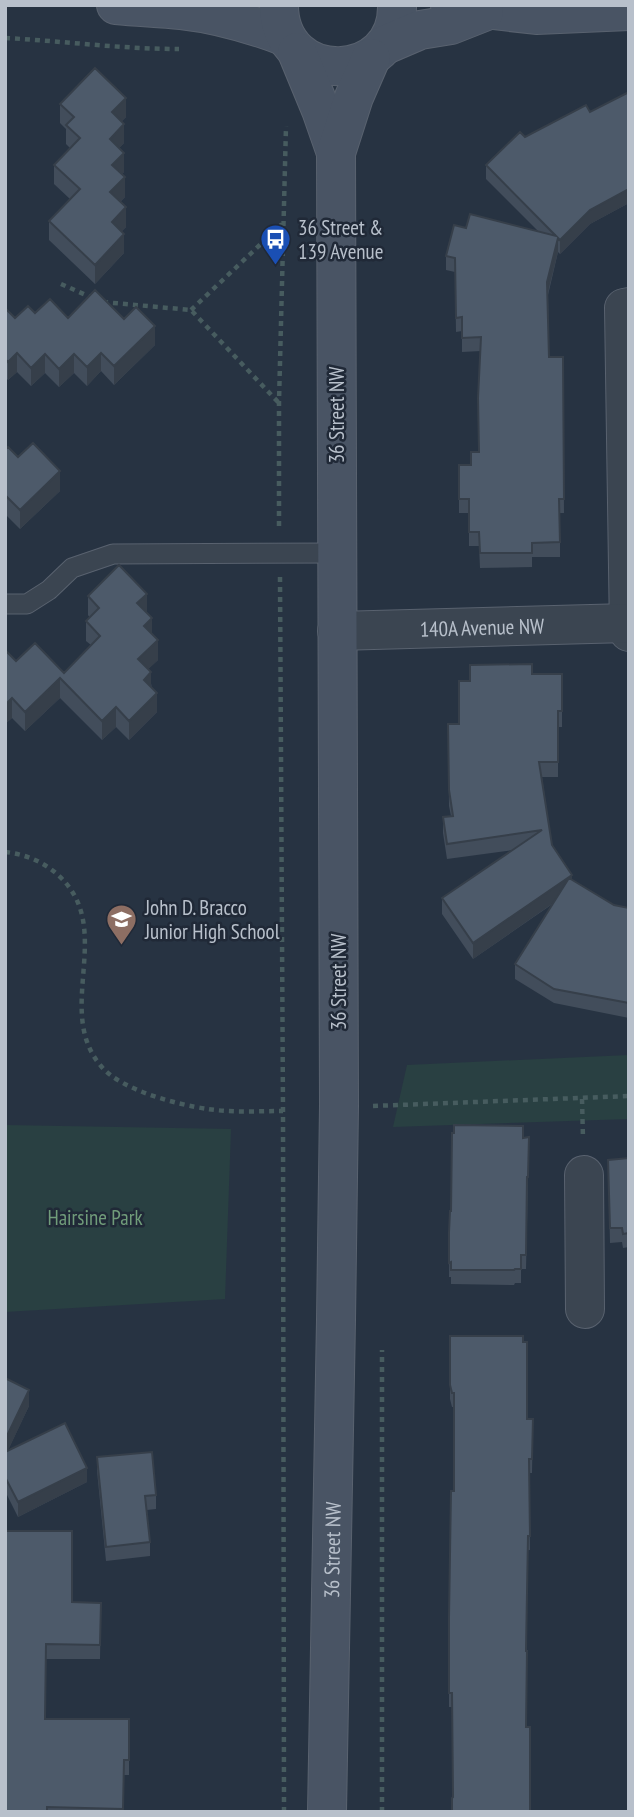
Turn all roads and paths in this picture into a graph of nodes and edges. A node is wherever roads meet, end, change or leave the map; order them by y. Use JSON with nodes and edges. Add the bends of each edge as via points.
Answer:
{"nodes":[{"id":1,"x":116,"y":5,"type":"edge"},
{"id":2,"x":397,"y":5,"type":"edge"},
{"id":3,"x":450,"y":5,"type":"edge"},
{"id":4,"x":190,"y":8,"type":"edge"},
{"id":5,"x":489,"y":10,"type":"junction"},
{"id":6,"x":629,"y":11,"type":"edge"},
{"id":7,"x":287,"y":32,"type":"edge"},
{"id":8,"x":5,"y":37,"type":"edge"},
{"id":9,"x":189,"y":49,"type":"dead end"},
{"id":10,"x":378,"y":51,"type":"junction"},
{"id":11,"x":286,"y":138,"type":"dead end"},
{"id":12,"x":336,"y":153,"type":"junction"},
{"id":13,"x":283,"y":224,"type":"junction"},
{"id":14,"x":61,"y":284,"type":"dead end"},
{"id":15,"x":626,"y":307,"type":"edge"},
{"id":16,"x":191,"y":310,"type":"junction"},
{"id":17,"x":279,"y":402,"type":"junction"},
{"id":18,"x":279,"y":553,"type":"junction"},
{"id":19,"x":336,"y":553,"type":"junction"},
{"id":20,"x":5,"y":604,"type":"edge"},
{"id":21,"x":628,"y":623,"type":"edge"},
{"id":22,"x":337,"y":631,"type":"junction"},
{"id":23,"x":629,"y":632,"type":"edge"},
{"id":24,"x":5,"y":852,"type":"edge"},
{"id":25,"x":629,"y":1096,"type":"edge"},
{"id":26,"x":365,"y":1107,"type":"dead end"},
{"id":27,"x":283,"y":1111,"type":"junction"},
{"id":28,"x":584,"y":1175,"type":"dead end"},
{"id":29,"x":585,"y":1309,"type":"dead end"},
{"id":30,"x":382,"y":1350,"type":"dead end"},
{"id":31,"x":284,"y":1812,"type":"edge"},
{"id":32,"x":327,"y":1812,"type":"edge"},
{"id":33,"x":382,"y":1812,"type":"edge"}],
"edges":[{"from":1,"to":4,"type":"street"},
{"from":2,"to":10,"type":"street","name":"36 Street NW","via":[[394,27]]},
{"from":3,"to":5,"type":"street"},
{"from":4,"to":7,"type":"street"},
{"from":5,"to":6,"type":"street","via":[[536,15]]},
{"from":5,"to":10,"type":"street","via":[[451,25],[420,30]]},
{"from":7,"to":10,"type":"street","via":[[314,63],[333,67],[353,66]]},
{"from":7,"to":12,"type":"street","name":"36 Street NW"},
{"from":8,"to":9,"type":"path"},
{"from":10,"to":12,"type":"street","name":"36 Street NW","via":[[354,96]]},
{"from":11,"to":13,"type":"path"},
{"from":12,"to":19,"type":"street","name":"36 Street NW"},
{"from":13,"to":16,"type":"path"},
{"from":13,"to":17,"type":"path"},
{"from":14,"to":16,"type":"path","via":[[102,302]]},
{"from":15,"to":21,"type":"street"},
{"from":16,"to":17,"type":"path"},
{"from":17,"to":18,"type":"path"},
{"from":18,"to":19,"type":"lane"},
{"from":18,"to":20,"type":"lane","via":[[113,554],[72,568],[27,604]]},
{"from":18,"to":27,"type":"path"},
{"from":19,"to":22,"type":"street","name":"36 Street NW"},
{"from":21,"to":22,"type":"street","name":"140A Avenue NW"},
{"from":21,"to":23,"type":"street"},
{"from":22,"to":32,"type":"street","name":"36 Street NW","via":[[337,1320]]},
{"from":24,"to":27,"type":"path","via":[[49,867],[78,901],[85,936],[81,1016],[90,1051],[102,1068],[145,1093],[209,1110]]},
{"from":25,"to":26,"type":"path"},
{"from":27,"to":31,"type":"path"},
{"from":28,"to":29,"type":"street"},
{"from":30,"to":33,"type":"path"}]}
